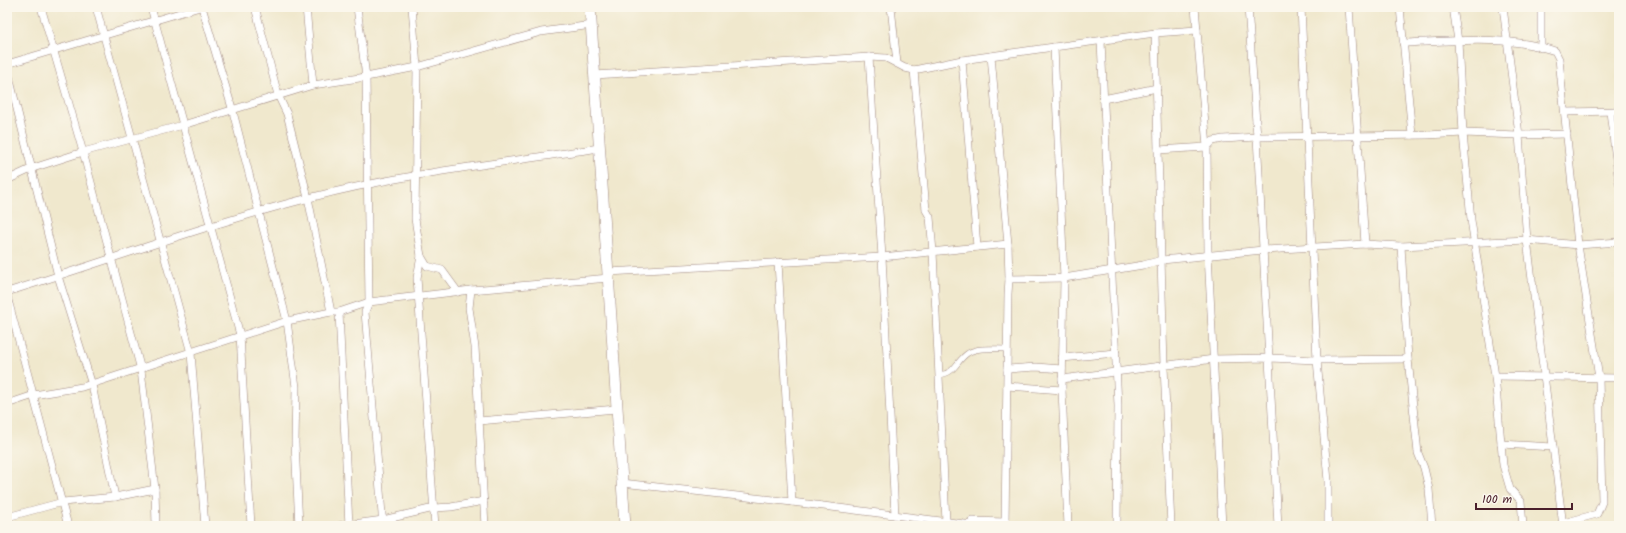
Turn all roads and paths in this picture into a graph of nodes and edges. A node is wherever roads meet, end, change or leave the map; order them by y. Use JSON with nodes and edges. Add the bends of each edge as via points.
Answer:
{"nodes":[{"id":1,"x":41,"y":7,"type":"edge"},
{"id":2,"x":96,"y":7,"type":"edge"},
{"id":3,"x":151,"y":7,"type":"edge"},
{"id":4,"x":201,"y":7,"type":"edge"},
{"id":5,"x":255,"y":7,"type":"edge"},
{"id":6,"x":306,"y":7,"type":"edge"},
{"id":7,"x":357,"y":7,"type":"edge"},
{"id":8,"x":412,"y":7,"type":"edge"},
{"id":9,"x":590,"y":7,"type":"edge"},
{"id":10,"x":892,"y":7,"type":"edge"},
{"id":11,"x":1195,"y":7,"type":"edge"},
{"id":12,"x":1248,"y":7,"type":"edge"},
{"id":13,"x":1301,"y":7,"type":"edge"},
{"id":14,"x":1350,"y":7,"type":"edge"},
{"id":15,"x":1400,"y":7,"type":"edge"},
{"id":16,"x":1453,"y":7,"type":"edge"},
{"id":17,"x":1503,"y":7,"type":"edge"},
{"id":18,"x":1541,"y":7,"type":"edge"},
{"id":19,"x":154,"y":20,"type":"junction"},
{"id":20,"x":592,"y":24,"type":"junction"},
{"id":21,"x":1197,"y":30,"type":"junction"},
{"id":22,"x":1154,"y":33,"type":"junction"},
{"id":23,"x":104,"y":36,"type":"junction"},
{"id":24,"x":1101,"y":41,"type":"junction"},
{"id":25,"x":1458,"y":41,"type":"junction"},
{"id":26,"x":1508,"y":41,"type":"junction"},
{"id":27,"x":1403,"y":43,"type":"junction"},
{"id":28,"x":1054,"y":47,"type":"junction"},
{"id":29,"x":1541,"y":48,"type":"junction"},
{"id":30,"x":52,"y":51,"type":"junction"},
{"id":31,"x":991,"y":56,"type":"junction"},
{"id":32,"x":869,"y":57,"type":"junction"},
{"id":33,"x":962,"y":60,"type":"junction"},
{"id":34,"x":897,"y":63,"type":"junction"},
{"id":35,"x":7,"y":66,"type":"edge"},
{"id":36,"x":416,"y":67,"type":"junction"},
{"id":37,"x":914,"y":70,"type":"junction"},
{"id":38,"x":595,"y":75,"type":"junction"},
{"id":39,"x":366,"y":77,"type":"junction"},
{"id":40,"x":313,"y":85,"type":"junction"},
{"id":41,"x":1157,"y":88,"type":"junction"},
{"id":42,"x":278,"y":96,"type":"junction"},
{"id":43,"x":1103,"y":99,"type":"junction"},
{"id":44,"x":232,"y":108,"type":"junction"},
{"id":45,"x":1565,"y":112,"type":"junction"},
{"id":46,"x":1610,"y":112,"type":"junction"},
{"id":47,"x":1619,"y":112,"type":"edge"},
{"id":48,"x":182,"y":125,"type":"junction"},
{"id":49,"x":1463,"y":133,"type":"junction"},
{"id":50,"x":1567,"y":134,"type":"junction"},
{"id":51,"x":1412,"y":135,"type":"junction"},
{"id":52,"x":1519,"y":135,"type":"junction"},
{"id":53,"x":1357,"y":136,"type":"junction"},
{"id":54,"x":1257,"y":137,"type":"junction"},
{"id":55,"x":1308,"y":138,"type":"junction"},
{"id":56,"x":132,"y":139,"type":"junction"},
{"id":57,"x":1207,"y":147,"type":"junction"},
{"id":58,"x":599,"y":148,"type":"junction"},
{"id":59,"x":1158,"y":150,"type":"junction"},
{"id":60,"x":83,"y":152,"type":"junction"},
{"id":61,"x":33,"y":168,"type":"junction"},
{"id":62,"x":415,"y":177,"type":"junction"},
{"id":63,"x":7,"y":180,"type":"edge"},
{"id":64,"x":1619,"y":183,"type":"edge"},
{"id":65,"x":368,"y":184,"type":"junction"},
{"id":66,"x":308,"y":198,"type":"junction"},
{"id":67,"x":260,"y":212,"type":"junction"},
{"id":68,"x":210,"y":227,"type":"junction"},
{"id":69,"x":1527,"y":240,"type":"junction"},
{"id":70,"x":1619,"y":242,"type":"edge"},
{"id":71,"x":160,"y":243,"type":"junction"},
{"id":72,"x":1008,"y":244,"type":"junction"},
{"id":73,"x":1365,"y":244,"type":"junction"},
{"id":74,"x":1474,"y":244,"type":"junction"},
{"id":75,"x":1578,"y":245,"type":"junction"},
{"id":76,"x":1401,"y":246,"type":"junction"},
{"id":77,"x":977,"y":247,"type":"junction"},
{"id":78,"x":1313,"y":247,"type":"junction"},
{"id":79,"x":1264,"y":250,"type":"junction"},
{"id":80,"x":933,"y":252,"type":"junction"},
{"id":81,"x":1208,"y":254,"type":"junction"},
{"id":82,"x":421,"y":256,"type":"junction"},
{"id":83,"x":882,"y":256,"type":"junction"},
{"id":84,"x":112,"y":258,"type":"junction"},
{"id":85,"x":1162,"y":260,"type":"junction"},
{"id":86,"x":778,"y":262,"type":"junction"},
{"id":87,"x":1111,"y":271,"type":"junction"},
{"id":88,"x":608,"y":275,"type":"junction"},
{"id":89,"x":58,"y":276,"type":"junction"},
{"id":90,"x":1064,"y":278,"type":"junction"},
{"id":91,"x":1010,"y":279,"type":"junction"},
{"id":92,"x":471,"y":290,"type":"junction"},
{"id":93,"x":7,"y":292,"type":"edge"},
{"id":94,"x":458,"y":292,"type":"junction"},
{"id":95,"x":7,"y":296,"type":"edge"},
{"id":96,"x":418,"y":297,"type":"junction"},
{"id":97,"x":369,"y":302,"type":"junction"},
{"id":98,"x":331,"y":312,"type":"junction"},
{"id":99,"x":338,"y":312,"type":"junction"},
{"id":100,"x":287,"y":321,"type":"junction"},
{"id":101,"x":240,"y":335,"type":"junction"},
{"id":102,"x":1005,"y":349,"type":"dead end"},
{"id":103,"x":191,"y":353,"type":"junction"},
{"id":104,"x":1116,"y":353,"type":"junction"},
{"id":105,"x":1062,"y":358,"type":"junction"},
{"id":106,"x":1269,"y":358,"type":"junction"},
{"id":107,"x":1214,"y":359,"type":"junction"},
{"id":108,"x":1408,"y":359,"type":"junction"},
{"id":109,"x":1317,"y":360,"type":"junction"},
{"id":110,"x":1164,"y":366,"type":"junction"},
{"id":111,"x":1007,"y":369,"type":"junction"},
{"id":112,"x":1062,"y":369,"type":"junction"},
{"id":113,"x":141,"y":370,"type":"junction"},
{"id":114,"x":1117,"y":372,"type":"junction"},
{"id":115,"x":939,"y":375,"type":"junction"},
{"id":116,"x":1495,"y":376,"type":"junction"},
{"id":117,"x":1543,"y":376,"type":"junction"},
{"id":118,"x":1598,"y":378,"type":"junction"},
{"id":119,"x":1619,"y":378,"type":"edge"},
{"id":120,"x":1062,"y":379,"type":"junction"},
{"id":121,"x":92,"y":385,"type":"junction"},
{"id":122,"x":1007,"y":386,"type":"junction"},
{"id":123,"x":1062,"y":390,"type":"junction"},
{"id":124,"x":34,"y":395,"type":"junction"},
{"id":125,"x":7,"y":404,"type":"edge"},
{"id":126,"x":616,"y":409,"type":"junction"},
{"id":127,"x":479,"y":421,"type":"junction"},
{"id":128,"x":1501,"y":444,"type":"junction"},
{"id":129,"x":1553,"y":447,"type":"junction"},
{"id":130,"x":622,"y":483,"type":"junction"},
{"id":131,"x":155,"y":489,"type":"junction"},
{"id":132,"x":115,"y":497,"type":"junction"},
{"id":133,"x":484,"y":501,"type":"junction"},
{"id":134,"x":63,"y":502,"type":"junction"},
{"id":135,"x":792,"y":502,"type":"junction"},
{"id":136,"x":434,"y":508,"type":"junction"},
{"id":137,"x":7,"y":514,"type":"edge"},
{"id":138,"x":895,"y":515,"type":"junction"},
{"id":139,"x":914,"y":518,"type":"junction"},
{"id":140,"x":946,"y":520,"type":"junction"},
{"id":141,"x":383,"y":523,"type":"edge"},
{"id":142,"x":1328,"y":523,"type":"dead end"},
{"id":143,"x":1005,"y":524,"type":"edge"},
{"id":144,"x":349,"y":525,"type":"edge"},
{"id":145,"x":1563,"y":525,"type":"edge"},
{"id":146,"x":10,"y":526,"type":"edge"},
{"id":147,"x":68,"y":526,"type":"edge"},
{"id":148,"x":156,"y":526,"type":"edge"},
{"id":149,"x":205,"y":526,"type":"edge"},
{"id":150,"x":251,"y":526,"type":"edge"},
{"id":151,"x":300,"y":526,"type":"edge"},
{"id":152,"x":338,"y":526,"type":"edge"},
{"id":153,"x":435,"y":526,"type":"edge"},
{"id":154,"x":485,"y":526,"type":"edge"},
{"id":155,"x":625,"y":526,"type":"edge"},
{"id":156,"x":914,"y":526,"type":"edge"},
{"id":157,"x":980,"y":526,"type":"edge"},
{"id":158,"x":1068,"y":526,"type":"edge"},
{"id":159,"x":1116,"y":526,"type":"edge"},
{"id":160,"x":1171,"y":526,"type":"edge"},
{"id":161,"x":1222,"y":526,"type":"edge"},
{"id":162,"x":1278,"y":526,"type":"edge"},
{"id":163,"x":1432,"y":526,"type":"edge"},
{"id":164,"x":1523,"y":526,"type":"edge"}],
"edges":[{"from":1,"to":30,"type":"street"},
{"from":2,"to":23,"type":"street"},
{"from":3,"to":19,"type":"street"},
{"from":4,"to":19,"type":"street"},
{"from":4,"to":44,"type":"street"},
{"from":5,"to":42,"type":"street"},
{"from":6,"to":40,"type":"street"},
{"from":7,"to":39,"type":"street"},
{"from":8,"to":36,"type":"street"},
{"from":9,"to":20,"type":"main road"},
{"from":10,"to":34,"type":"street"},
{"from":11,"to":21,"type":"street"},
{"from":12,"to":54,"type":"street"},
{"from":13,"to":55,"type":"street"},
{"from":14,"to":53,"type":"street"},
{"from":15,"to":27,"type":"street"},
{"from":16,"to":25,"type":"street"},
{"from":17,"to":26,"type":"street"},
{"from":18,"to":29,"type":"street"},
{"from":19,"to":23,"type":"street"},
{"from":19,"to":48,"type":"street"},
{"from":20,"to":36,"type":"street","via":[[541,32]]},
{"from":20,"to":38,"type":"main road"},
{"from":21,"to":22,"type":"street"},
{"from":21,"to":57,"type":"street"},
{"from":22,"to":24,"type":"street"},
{"from":22,"to":41,"type":"street"},
{"from":23,"to":30,"type":"street"},
{"from":23,"to":56,"type":"street"},
{"from":24,"to":28,"type":"street"},
{"from":24,"to":43,"type":"street"},
{"from":25,"to":26,"type":"street"},
{"from":25,"to":27,"type":"street"},
{"from":25,"to":49,"type":"street"},
{"from":26,"to":29,"type":"street"},
{"from":26,"to":52,"type":"street"},
{"from":27,"to":51,"type":"street"},
{"from":28,"to":31,"type":"street"},
{"from":28,"to":90,"type":"street"},
{"from":29,"to":45,"type":"street","via":[[1555,51],[1559,59]]},
{"from":30,"to":35,"type":"street"},
{"from":30,"to":60,"type":"street"},
{"from":31,"to":33,"type":"street"},
{"from":31,"to":72,"type":"street"},
{"from":32,"to":34,"type":"street","via":[[886,58]]},
{"from":32,"to":38,"type":"street"},
{"from":32,"to":83,"type":"street"},
{"from":33,"to":37,"type":"street"},
{"from":33,"to":77,"type":"street"},
{"from":34,"to":37,"type":"street"},
{"from":35,"to":61,"type":"street"},
{"from":36,"to":39,"type":"street"},
{"from":36,"to":62,"type":"street"},
{"from":37,"to":80,"type":"street","via":[[926,210],[930,217]]},
{"from":38,"to":58,"type":"main road"},
{"from":39,"to":40,"type":"street"},
{"from":39,"to":65,"type":"street"},
{"from":40,"to":42,"type":"street"},
{"from":41,"to":43,"type":"street"},
{"from":41,"to":59,"type":"street"},
{"from":42,"to":44,"type":"street"},
{"from":42,"to":66,"type":"street","via":[[287,114]]},
{"from":43,"to":87,"type":"street"},
{"from":44,"to":48,"type":"street"},
{"from":44,"to":67,"type":"street"},
{"from":45,"to":46,"type":"street"},
{"from":45,"to":50,"type":"street"},
{"from":46,"to":47,"type":"street"},
{"from":46,"to":64,"type":"street"},
{"from":48,"to":56,"type":"street"},
{"from":48,"to":68,"type":"street"},
{"from":49,"to":51,"type":"street"},
{"from":49,"to":52,"type":"street"},
{"from":49,"to":74,"type":"street"},
{"from":50,"to":52,"type":"street"},
{"from":50,"to":75,"type":"street"},
{"from":51,"to":53,"type":"street"},
{"from":52,"to":69,"type":"street"},
{"from":53,"to":55,"type":"street"},
{"from":53,"to":73,"type":"street"},
{"from":54,"to":55,"type":"street"},
{"from":54,"to":57,"type":"street","via":[[1213,141]]},
{"from":54,"to":79,"type":"street"},
{"from":55,"to":78,"type":"street"},
{"from":56,"to":60,"type":"street"},
{"from":56,"to":71,"type":"street"},
{"from":57,"to":59,"type":"street"},
{"from":57,"to":81,"type":"street"},
{"from":58,"to":62,"type":"street"},
{"from":58,"to":88,"type":"main road"},
{"from":59,"to":85,"type":"street"},
{"from":60,"to":61,"type":"street"},
{"from":60,"to":84,"type":"street"},
{"from":61,"to":63,"type":"street"},
{"from":61,"to":89,"type":"street"},
{"from":62,"to":65,"type":"street"},
{"from":62,"to":82,"type":"street","via":[[415,219]]},
{"from":65,"to":66,"type":"street"},
{"from":65,"to":97,"type":"street"},
{"from":66,"to":67,"type":"street"},
{"from":66,"to":98,"type":"street"},
{"from":67,"to":68,"type":"street"},
{"from":67,"to":100,"type":"street"},
{"from":68,"to":71,"type":"street"},
{"from":68,"to":101,"type":"street"},
{"from":69,"to":74,"type":"street"},
{"from":69,"to":75,"type":"street"},
{"from":69,"to":117,"type":"street"},
{"from":70,"to":75,"type":"street"},
{"from":71,"to":84,"type":"street"},
{"from":71,"to":103,"type":"street"},
{"from":72,"to":77,"type":"street"},
{"from":72,"to":91,"type":"street"},
{"from":73,"to":76,"type":"street"},
{"from":73,"to":78,"type":"street"},
{"from":74,"to":76,"type":"street"},
{"from":74,"to":116,"type":"street"},
{"from":75,"to":118,"type":"street"},
{"from":76,"to":108,"type":"street"},
{"from":77,"to":80,"type":"street"},
{"from":78,"to":79,"type":"street"},
{"from":78,"to":109,"type":"street"},
{"from":79,"to":81,"type":"street"},
{"from":79,"to":106,"type":"street"},
{"from":80,"to":83,"type":"street"},
{"from":80,"to":115,"type":"street"},
{"from":81,"to":85,"type":"street"},
{"from":81,"to":107,"type":"street"},
{"from":82,"to":94,"type":"street","via":[[427,266],[442,270]]},
{"from":82,"to":96,"type":"street","via":[[417,278]]},
{"from":83,"to":86,"type":"street"},
{"from":83,"to":138,"type":"street"},
{"from":84,"to":89,"type":"street"},
{"from":84,"to":113,"type":"street"},
{"from":85,"to":87,"type":"street"},
{"from":85,"to":110,"type":"street"},
{"from":86,"to":88,"type":"street"},
{"from":86,"to":135,"type":"street"},
{"from":87,"to":90,"type":"street"},
{"from":87,"to":104,"type":"street"},
{"from":88,"to":92,"type":"street"},
{"from":88,"to":126,"type":"main road"},
{"from":89,"to":93,"type":"street"},
{"from":89,"to":121,"type":"street"},
{"from":90,"to":91,"type":"street"},
{"from":90,"to":105,"type":"street"},
{"from":91,"to":111,"type":"street"},
{"from":92,"to":94,"type":"street"},
{"from":92,"to":127,"type":"street","via":[[468,308],[475,347]]},
{"from":94,"to":96,"type":"street"},
{"from":95,"to":124,"type":"street"},
{"from":96,"to":97,"type":"street"},
{"from":96,"to":136,"type":"street"},
{"from":97,"to":99,"type":"street"},
{"from":97,"to":141,"type":"street","via":[[365,312]]},
{"from":98,"to":99,"type":"street"},
{"from":98,"to":100,"type":"street"},
{"from":99,"to":144,"type":"street"},
{"from":100,"to":101,"type":"street"},
{"from":100,"to":151,"type":"street","via":[[296,386],[295,443]]},
{"from":101,"to":103,"type":"street"},
{"from":101,"to":150,"type":"street"},
{"from":102,"to":115,"type":"street","via":[[978,349],[967,354],[949,374]]},
{"from":103,"to":113,"type":"street"},
{"from":103,"to":149,"type":"street"},
{"from":104,"to":105,"type":"street"},
{"from":104,"to":114,"type":"street"},
{"from":105,"to":112,"type":"street"},
{"from":106,"to":107,"type":"street"},
{"from":106,"to":109,"type":"street"},
{"from":106,"to":162,"type":"street"},
{"from":107,"to":110,"type":"street"},
{"from":107,"to":161,"type":"street"},
{"from":108,"to":109,"type":"street"},
{"from":108,"to":163,"type":"street","via":[[1418,453],[1429,489]]},
{"from":109,"to":142,"type":"street","via":[[1328,482]]},
{"from":110,"to":114,"type":"street"},
{"from":110,"to":160,"type":"street"},
{"from":111,"to":112,"type":"street"},
{"from":111,"to":122,"type":"street"},
{"from":112,"to":120,"type":"street"},
{"from":113,"to":121,"type":"street"},
{"from":113,"to":131,"type":"street"},
{"from":114,"to":120,"type":"street"},
{"from":114,"to":159,"type":"street"},
{"from":115,"to":140,"type":"street"},
{"from":116,"to":117,"type":"street"},
{"from":116,"to":128,"type":"street"},
{"from":117,"to":118,"type":"street"},
{"from":117,"to":129,"type":"street"},
{"from":118,"to":119,"type":"street"},
{"from":118,"to":145,"type":"street","via":[[1602,502],[1597,514]]},
{"from":120,"to":123,"type":"street"},
{"from":121,"to":124,"type":"street"},
{"from":121,"to":132,"type":"street"},
{"from":122,"to":123,"type":"street"},
{"from":122,"to":143,"type":"street"},
{"from":123,"to":158,"type":"street"},
{"from":124,"to":125,"type":"street"},
{"from":124,"to":134,"type":"street"},
{"from":126,"to":127,"type":"street"},
{"from":126,"to":130,"type":"main road"},
{"from":127,"to":133,"type":"street"},
{"from":128,"to":129,"type":"street"},
{"from":128,"to":164,"type":"street","via":[[1503,465],[1510,489],[1522,501]]},
{"from":129,"to":145,"type":"street"},
{"from":130,"to":135,"type":"street"},
{"from":130,"to":155,"type":"main road"},
{"from":131,"to":132,"type":"street"},
{"from":131,"to":148,"type":"street"},
{"from":132,"to":134,"type":"street"},
{"from":133,"to":136,"type":"street","via":[[451,508]]},
{"from":133,"to":154,"type":"street"},
{"from":134,"to":137,"type":"street"},
{"from":134,"to":147,"type":"street"},
{"from":135,"to":138,"type":"street"},
{"from":136,"to":141,"type":"street"},
{"from":136,"to":153,"type":"street"},
{"from":137,"to":146,"type":"street"},
{"from":138,"to":139,"type":"street"},
{"from":139,"to":140,"type":"street"},
{"from":139,"to":156,"type":"street"},
{"from":140,"to":143,"type":"street"},
{"from":140,"to":157,"type":"street"},
{"from":141,"to":144,"type":"street"},
{"from":144,"to":152,"type":"street"}]}
